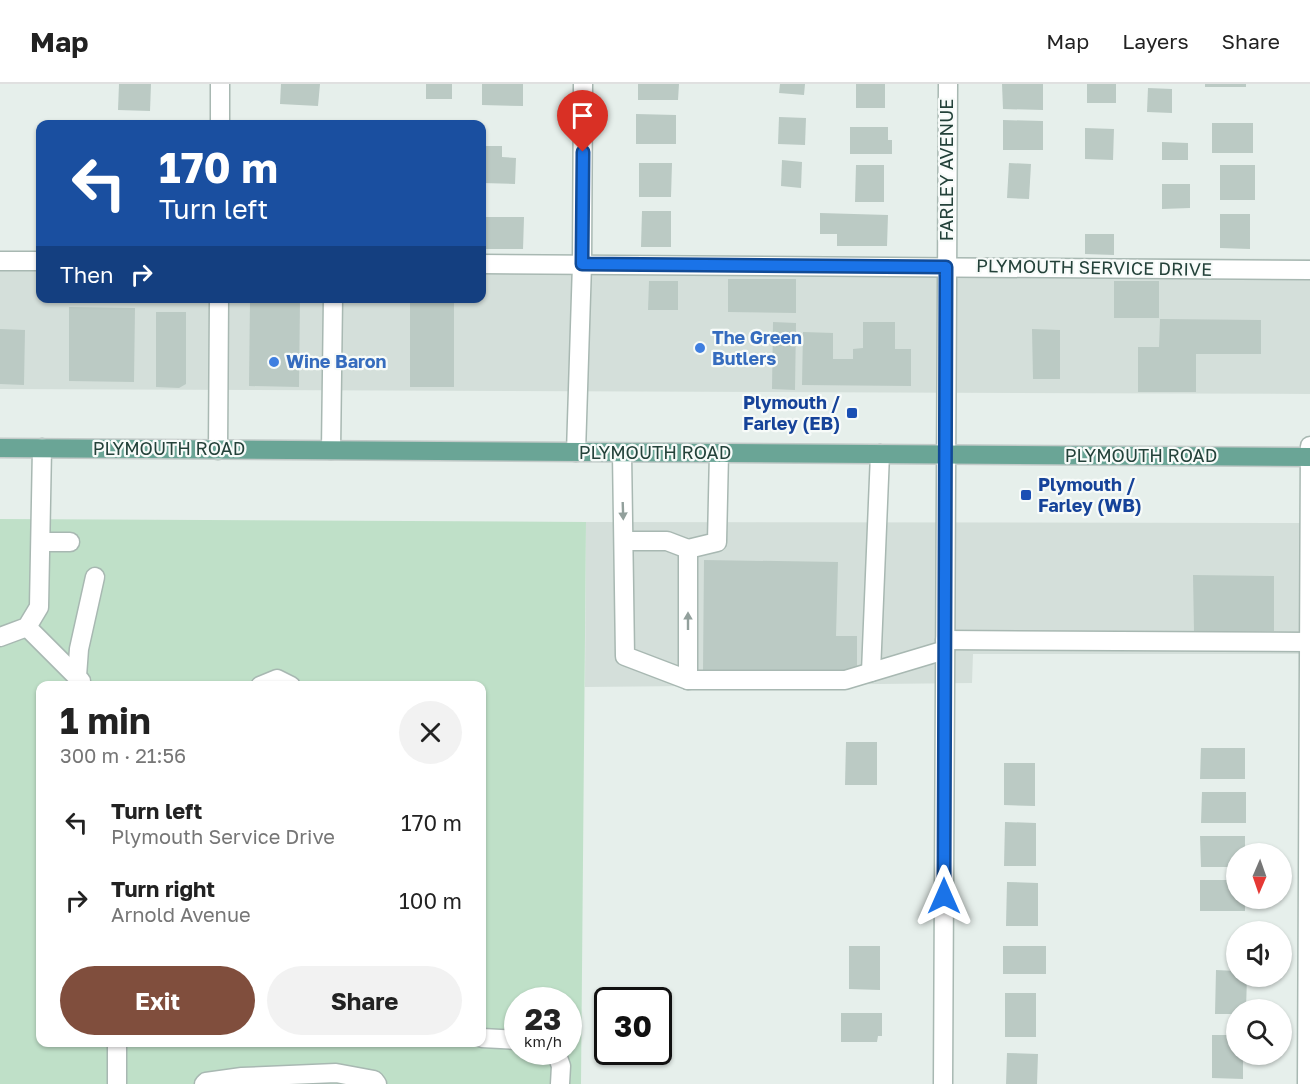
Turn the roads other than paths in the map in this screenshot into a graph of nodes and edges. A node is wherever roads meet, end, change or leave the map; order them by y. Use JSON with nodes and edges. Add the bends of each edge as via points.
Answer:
{"nodes":[{"id":1,"x":220,"y":84,"type":"edge"},
{"id":2,"x":583,"y":84,"type":"edge"},
{"id":3,"x":948,"y":84,"type":"edge"},
{"id":4,"x":220,"y":120,"type":"edge"},
{"id":5,"x":0,"y":261,"type":"edge"},
{"id":6,"x":36,"y":261,"type":"edge"},
{"id":7,"x":486,"y":264,"type":"edge"},
{"id":8,"x":582,"y":264,"type":"junction"},
{"id":9,"x":946,"y":267,"type":"junction"},
{"id":10,"x":1310,"y":270,"type":"edge"},
{"id":11,"x":219,"y":303,"type":"edge"},
{"id":12,"x":333,"y":303,"type":"edge"},
{"id":13,"x":1310,"y":446,"type":"edge"},
{"id":14,"x":0,"y":448,"type":"edge"},
{"id":15,"x":42,"y":448,"type":"junction"},
{"id":16,"x":218,"y":450,"type":"junction"},
{"id":17,"x":331,"y":450,"type":"junction"},
{"id":18,"x":576,"y":452,"type":"junction"},
{"id":19,"x":622,"y":453,"type":"junction"},
{"id":20,"x":718,"y":453,"type":"junction"},
{"id":21,"x":880,"y":454,"type":"junction"},
{"id":22,"x":946,"y":455,"type":"junction"},
{"id":23,"x":1310,"y":457,"type":"edge"},
{"id":24,"x":624,"y":541,"type":"junction"},
{"id":25,"x":40,"y":542,"type":"junction"},
{"id":26,"x":70,"y":542,"type":"dead end"},
{"id":27,"x":688,"y":549,"type":"junction"},
{"id":28,"x":95,"y":577,"type":"dead end"},
{"id":29,"x":27,"y":627,"type":"junction"},
{"id":30,"x":0,"y":637,"type":"edge"},
{"id":31,"x":1310,"y":642,"type":"edge"},
{"id":32,"x":945,"y":645,"type":"junction"},
{"id":33,"x":871,"y":672,"type":"junction"},
{"id":34,"x":688,"y":680,"type":"junction"},
{"id":35,"x":81,"y":681,"type":"edge"},
{"id":36,"x":486,"y":1038,"type":"edge"},
{"id":37,"x":504,"y":1039,"type":"edge"},
{"id":38,"x":117,"y":1047,"type":"edge"},
{"id":39,"x":561,"y":1065,"type":"edge"},
{"id":40,"x":117,"y":1084,"type":"edge"},
{"id":41,"x":204,"y":1084,"type":"edge"},
{"id":42,"x":377,"y":1084,"type":"edge"},
{"id":43,"x":560,"y":1084,"type":"edge"},
{"id":44,"x":943,"y":1084,"type":"edge"},
{"id":45,"x":1307,"y":1084,"type":"edge"}],
"edges":[{"from":1,"to":4,"type":"street"},
{"from":2,"to":8,"type":"street"},
{"from":3,"to":9,"type":"street","name":"FARLEY AVENUE"},
{"from":5,"to":6,"type":"street"},
{"from":7,"to":8,"type":"street","name":"PLYMOUTH SERVICE DRIVE"},
{"from":8,"to":9,"type":"street","name":"PLYMOUTH SERVICE DRIVE"},
{"from":8,"to":18,"type":"street"},
{"from":9,"to":10,"type":"street","name":"PLYMOUTH SERVICE DRIVE"},
{"from":9,"to":22,"type":"street","name":"FARLEY AVENUE"},
{"from":11,"to":16,"type":"street"},
{"from":12,"to":17,"type":"street"},
{"from":13,"to":23,"type":"street"},
{"from":14,"to":15,"type":"main road","name":"PLYMOUTH ROAD"},
{"from":15,"to":16,"type":"main road","name":"PLYMOUTH ROAD"},
{"from":15,"to":25,"type":"street"},
{"from":16,"to":17,"type":"main road","name":"PLYMOUTH ROAD"},
{"from":17,"to":18,"type":"main road","name":"PLYMOUTH ROAD"},
{"from":18,"to":19,"type":"main road","name":"PLYMOUTH ROAD"},
{"from":19,"to":20,"type":"main road","name":"PLYMOUTH ROAD"},
{"from":19,"to":24,"type":"street","one_way":true},
{"from":20,"to":21,"type":"main road","name":"PLYMOUTH ROAD"},
{"from":20,"to":27,"type":"street","via":[[717,542]]},
{"from":21,"to":22,"type":"main road","name":"PLYMOUTH ROAD"},
{"from":21,"to":33,"type":"street"},
{"from":22,"to":23,"type":"main road","name":"PLYMOUTH ROAD"},
{"from":22,"to":32,"type":"street","name":"FARLEY AVENUE"},
{"from":23,"to":31,"type":"street"},
{"from":24,"to":27,"type":"street","via":[[667,541]]},
{"from":24,"to":34,"type":"street","via":[[625,656]]},
{"from":25,"to":26,"type":"street"},
{"from":25,"to":29,"type":"street","via":[[39,607]]},
{"from":34,"to":27,"type":"street","one_way":true},
{"from":28,"to":35,"type":"street","via":[[79,650]]},
{"from":29,"to":30,"type":"street"},
{"from":29,"to":35,"type":"street"},
{"from":31,"to":32,"type":"street"},
{"from":31,"to":45,"type":"street"},
{"from":32,"to":33,"type":"street"},
{"from":32,"to":44,"type":"street","name":"FARLEY AVENUE"},
{"from":33,"to":34,"type":"street","via":[[845,680]]},
{"from":36,"to":37,"type":"street"},
{"from":38,"to":40,"type":"street"},
{"from":39,"to":43,"type":"street"},
{"from":41,"to":42,"type":"street","via":[[242,1077],[336,1074],[374,1080]]}]}
